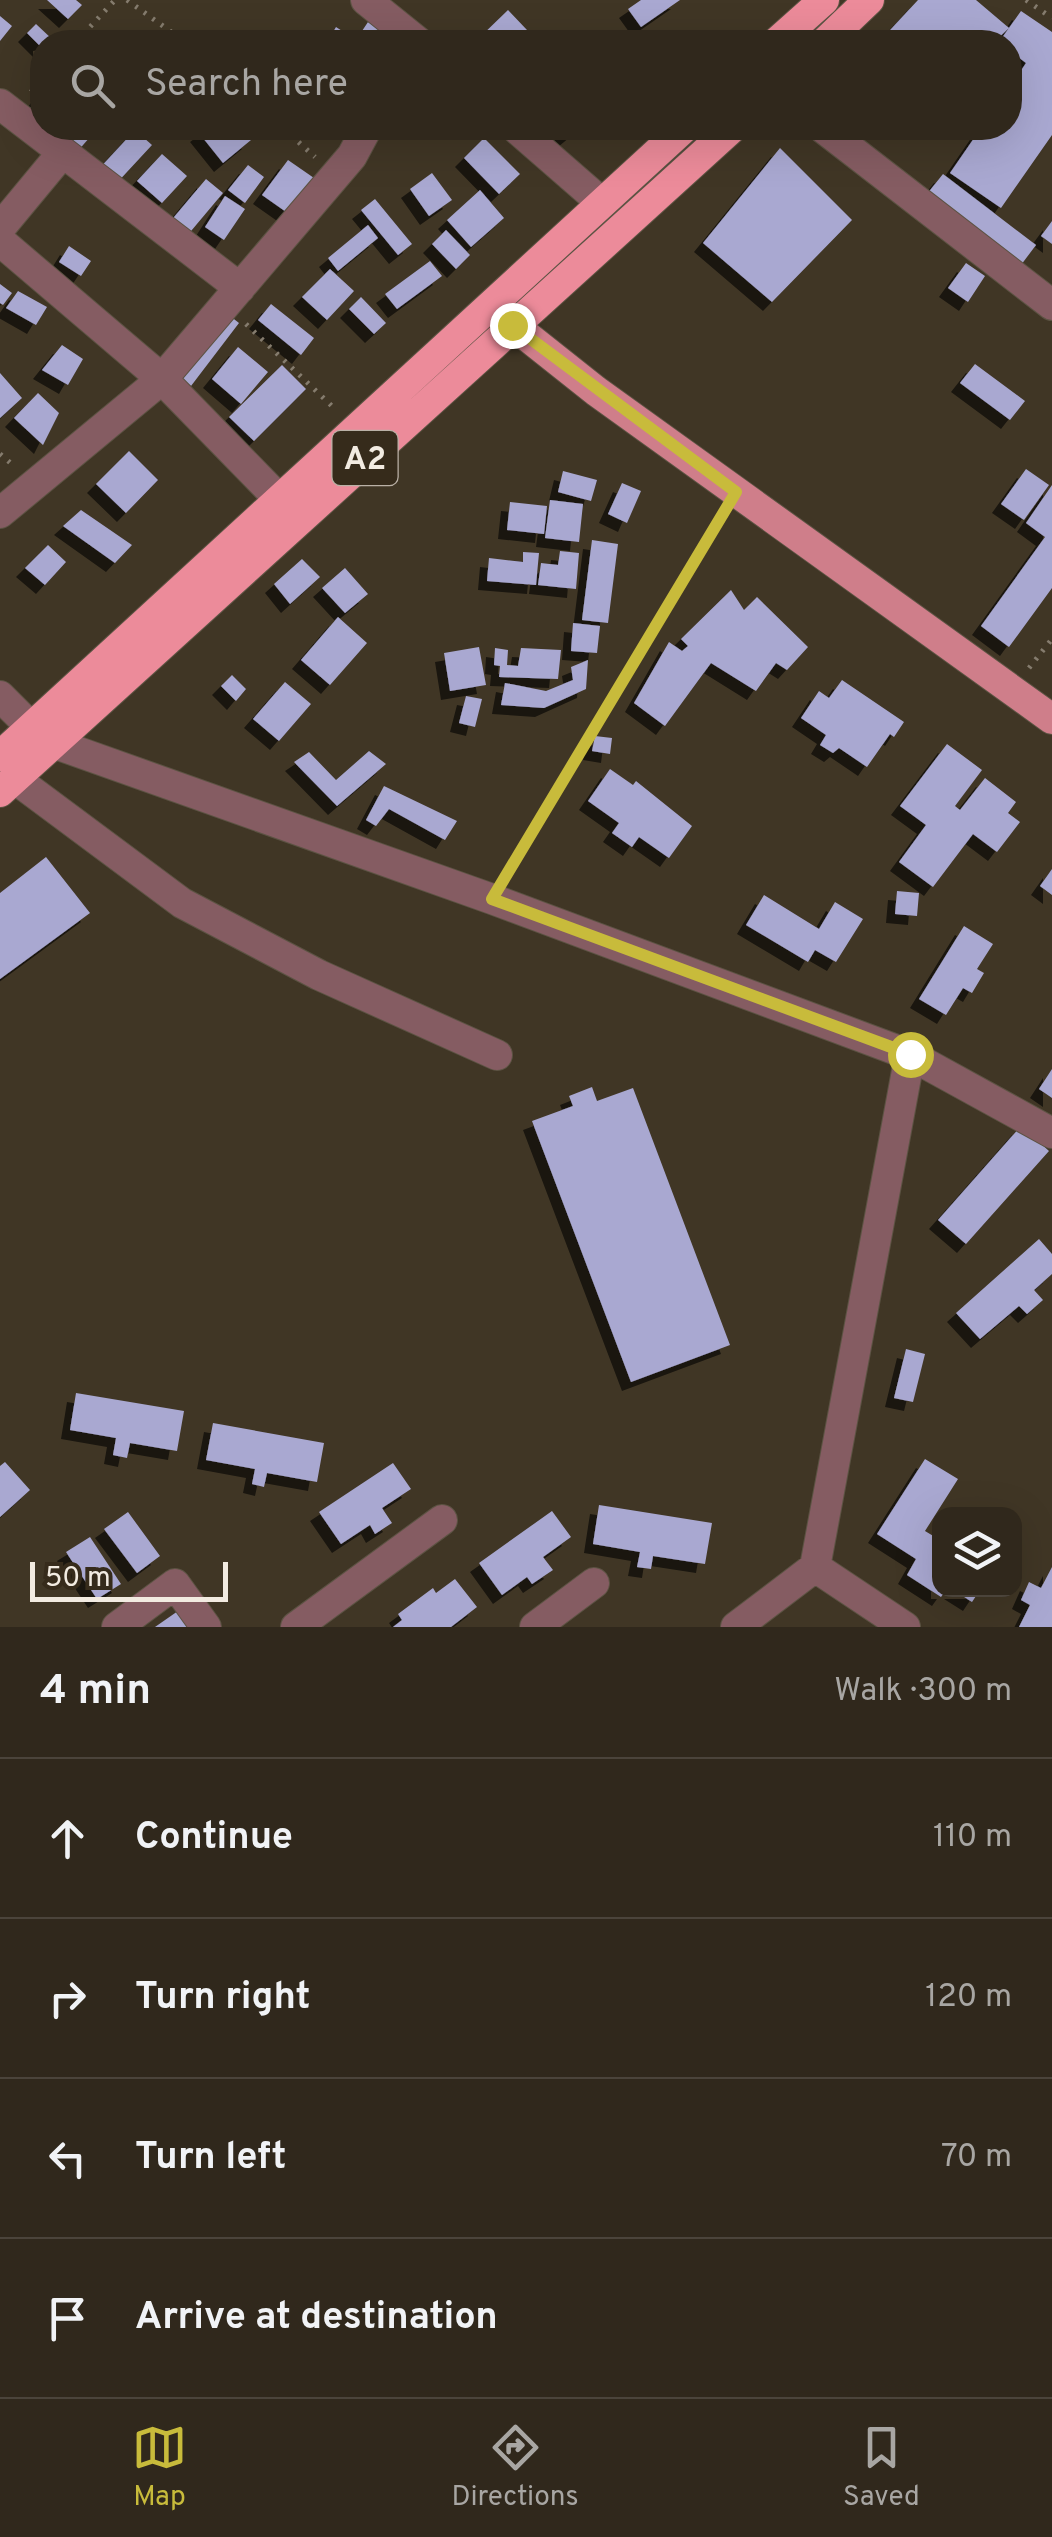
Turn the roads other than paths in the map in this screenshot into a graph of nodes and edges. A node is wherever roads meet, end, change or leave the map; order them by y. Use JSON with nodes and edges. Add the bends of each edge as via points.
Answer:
{"nodes":[{"id":1,"x":366,"y":0,"type":"edge"},
{"id":2,"x":824,"y":0,"type":"edge"},
{"id":3,"x":868,"y":0,"type":"edge"},
{"id":4,"x":401,"y":30,"type":"edge"},
{"id":5,"x":790,"y":30,"type":"edge"},
{"id":6,"x":837,"y":30,"type":"edge"},
{"id":7,"x":0,"y":104,"type":"edge"},
{"id":8,"x":30,"y":127,"type":"edge"},
{"id":9,"x":47,"y":140,"type":"edge"},
{"id":10,"x":359,"y":140,"type":"edge"},
{"id":11,"x":530,"y":140,"type":"edge"},
{"id":12,"x":671,"y":140,"type":"edge"},
{"id":13,"x":717,"y":140,"type":"edge"},
{"id":14,"x":839,"y":140,"type":"edge"},
{"id":15,"x":63,"y":152,"type":"junction"},
{"id":16,"x":602,"y":203,"type":"junction"},
{"id":17,"x":0,"y":228,"type":"edge"},
{"id":18,"x":0,"y":240,"type":"edge"},
{"id":19,"x":233,"y":296,"type":"junction"},
{"id":20,"x":1052,"y":305,"type":"edge"},
{"id":21,"x":501,"y":316,"type":"junction"},
{"id":22,"x":162,"y":379,"type":"junction"},
{"id":23,"x":280,"y":500,"type":"junction"},
{"id":24,"x":0,"y":512,"type":"edge"},
{"id":25,"x":0,"y":696,"type":"edge"},
{"id":26,"x":1052,"y":719,"type":"edge"},
{"id":27,"x":42,"y":735,"type":"junction"},
{"id":28,"x":5,"y":775,"type":"edge"},
{"id":29,"x":910,"y":1054,"type":"junction"},
{"id":30,"x":496,"y":1055,"type":"dead end"},
{"id":31,"x":1052,"y":1132,"type":"edge"},
{"id":32,"x":442,"y":1520,"type":"dead end"},
{"id":33,"x":815,"y":1567,"type":"junction"},
{"id":34,"x":594,"y":1584,"type":"dead end"},
{"id":35,"x":116,"y":1627,"type":"edge"},
{"id":36,"x":206,"y":1627,"type":"edge"},
{"id":37,"x":296,"y":1627,"type":"edge"},
{"id":38,"x":535,"y":1627,"type":"edge"},
{"id":39,"x":736,"y":1627,"type":"edge"},
{"id":40,"x":905,"y":1627,"type":"edge"}],
"edges":[{"from":1,"to":4,"type":"street"},
{"from":2,"to":5,"type":"highway"},
{"from":3,"to":6,"type":"highway"},
{"from":7,"to":8,"type":"street"},
{"from":9,"to":15,"type":"street"},
{"from":10,"to":19,"type":"street"},
{"from":11,"to":16,"type":"street"},
{"from":12,"to":16,"type":"highway","number":"A2"},
{"from":13,"to":21,"type":"highway","number":"A2"},
{"from":14,"to":20,"type":"street"},
{"from":15,"to":17,"type":"street"},
{"from":15,"to":19,"type":"street"},
{"from":16,"to":21,"type":"highway","number":"A2"},
{"from":18,"to":22,"type":"street"},
{"from":19,"to":22,"type":"street"},
{"from":21,"to":23,"type":"highway","number":"A2","via":[[356,430]]},
{"from":21,"to":26,"type":"main road"},
{"from":21,"to":27,"type":"highway","number":"A2"},
{"from":22,"to":23,"type":"street"},
{"from":22,"to":24,"type":"street"},
{"from":23,"to":27,"type":"highway","number":"A2"},
{"from":25,"to":27,"type":"street"},
{"from":27,"to":28,"type":"highway","number":"A2"},
{"from":27,"to":29,"type":"street"},
{"from":28,"to":30,"type":"street","via":[[182,903],[319,975]]},
{"from":29,"to":31,"type":"street"},
{"from":29,"to":33,"type":"street"},
{"from":32,"to":37,"type":"street"},
{"from":33,"to":39,"type":"street"},
{"from":33,"to":40,"type":"street"},
{"from":34,"to":38,"type":"street"},
{"from":35,"to":36,"type":"street","via":[[176,1584]]}]}
